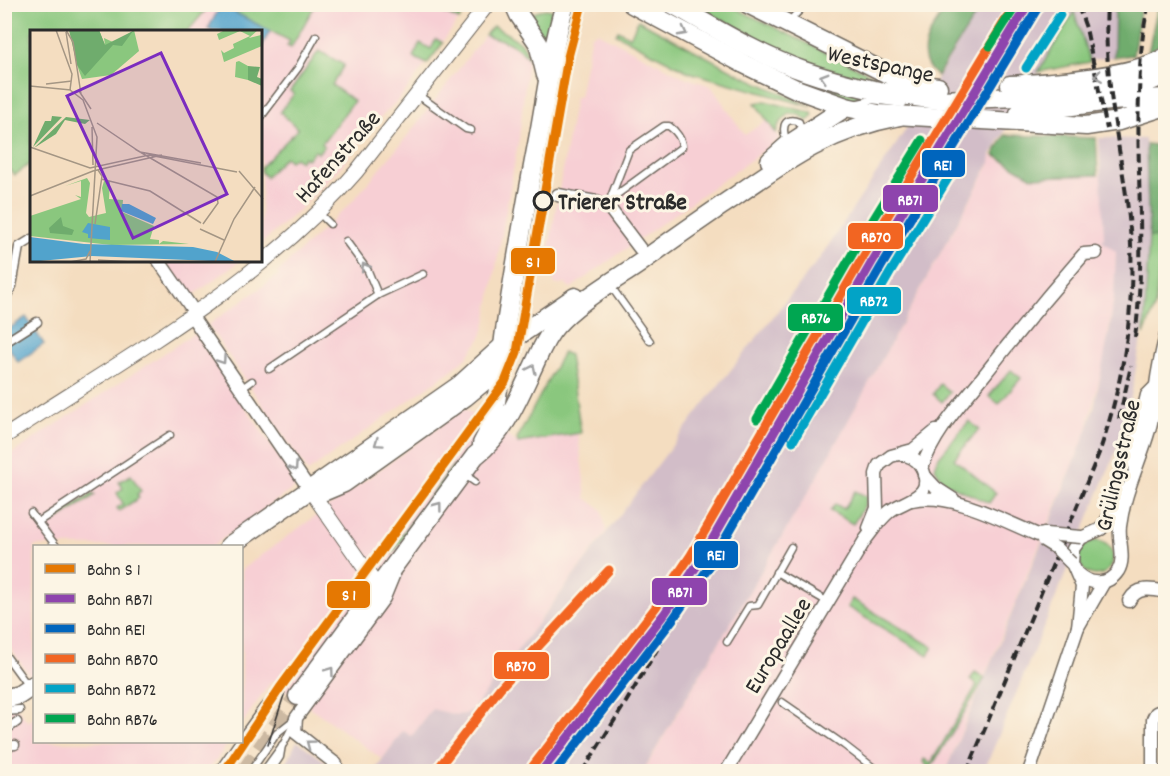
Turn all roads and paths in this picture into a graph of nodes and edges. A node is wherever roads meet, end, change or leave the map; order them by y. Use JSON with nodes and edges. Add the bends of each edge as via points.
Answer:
{"nodes":[{"id":1,"x":488,"y":4,"type":"edge"},
{"id":2,"x":514,"y":4,"type":"edge"},
{"id":3,"x":566,"y":4,"type":"edge"},
{"id":4,"x":632,"y":4,"type":"edge"},
{"id":5,"x":672,"y":4,"type":"edge"},
{"id":6,"x":748,"y":4,"type":"edge"},
{"id":7,"x":806,"y":4,"type":"edge"},
{"id":8,"x":789,"y":26,"type":"junction"},
{"id":9,"x":316,"y":36,"type":"dead end"},
{"id":10,"x":748,"y":56,"type":"junction"},
{"id":11,"x":1166,"y":57,"type":"edge"},
{"id":12,"x":1166,"y":75,"type":"edge"},
{"id":13,"x":548,"y":83,"type":"junction"},
{"id":14,"x":418,"y":95,"type":"junction"},
{"id":15,"x":1028,"y":97,"type":"junction"},
{"id":16,"x":1166,"y":98,"type":"edge"},
{"id":17,"x":921,"y":106,"type":"dead end"},
{"id":18,"x":1166,"y":106,"type":"edge"},
{"id":19,"x":846,"y":107,"type":"junction"},
{"id":20,"x":905,"y":110,"type":"junction"},
{"id":21,"x":262,"y":116,"type":"edge"},
{"id":22,"x":969,"y":118,"type":"junction"},
{"id":23,"x":1119,"y":121,"type":"junction"},
{"id":24,"x":1166,"y":123,"type":"edge"},
{"id":25,"x":471,"y":130,"type":"dead end"},
{"id":26,"x":798,"y":143,"type":"junction"},
{"id":27,"x":558,"y":195,"type":"dead end"},
{"id":28,"x":609,"y":202,"type":"junction"},
{"id":29,"x":318,"y":212,"type":"junction"},
{"id":30,"x":330,"y":224,"type":"dead end"},
{"id":31,"x":30,"y":240,"type":"edge"},
{"id":32,"x":346,"y":241,"type":"dead end"},
{"id":33,"x":1096,"y":254,"type":"dead end"},
{"id":34,"x":646,"y":258,"type":"junction"},
{"id":35,"x":160,"y":262,"type":"edge"},
{"id":36,"x":423,"y":274,"type":"dead end"},
{"id":37,"x":603,"y":289,"type":"junction"},
{"id":38,"x":378,"y":295,"type":"junction"},
{"id":39,"x":4,"y":300,"type":"edge"},
{"id":40,"x":193,"y":314,"type":"junction"},
{"id":41,"x":37,"y":322,"type":"dead end"},
{"id":42,"x":505,"y":327,"type":"junction"},
{"id":43,"x":1166,"y":335,"type":"edge"},
{"id":44,"x":650,"y":341,"type":"dead end"},
{"id":45,"x":4,"y":343,"type":"edge"},
{"id":46,"x":502,"y":351,"type":"junction"},
{"id":47,"x":269,"y":369,"type":"dead end"},
{"id":48,"x":482,"y":375,"type":"junction"},
{"id":49,"x":1160,"y":389,"type":"edge"},
{"id":50,"x":1165,"y":408,"type":"edge"},
{"id":51,"x":1152,"y":417,"type":"junction"},
{"id":52,"x":944,"y":425,"type":"junction"},
{"id":53,"x":170,"y":435,"type":"dead end"},
{"id":54,"x":4,"y":437,"type":"edge"},
{"id":55,"x":899,"y":454,"type":"junction"},
{"id":56,"x":475,"y":456,"type":"junction"},
{"id":57,"x":923,"y":472,"type":"junction"},
{"id":58,"x":876,"y":484,"type":"junction"},
{"id":59,"x":310,"y":490,"type":"junction"},
{"id":60,"x":909,"y":502,"type":"junction"},
{"id":61,"x":962,"y":504,"type":"junction"},
{"id":62,"x":31,"y":513,"type":"dead end"},
{"id":63,"x":38,"y":522,"type":"junction"},
{"id":64,"x":1042,"y":536,"type":"junction"},
{"id":65,"x":1085,"y":536,"type":"junction"},
{"id":66,"x":865,"y":540,"type":"junction"},
{"id":67,"x":56,"y":545,"type":"edge"},
{"id":68,"x":230,"y":545,"type":"edge"},
{"id":69,"x":791,"y":547,"type":"dead end"},
{"id":70,"x":1121,"y":552,"type":"junction"},
{"id":71,"x":1074,"y":566,"type":"junction"},
{"id":72,"x":366,"y":568,"type":"junction"},
{"id":73,"x":777,"y":572,"type":"junction"},
{"id":74,"x":1104,"y":582,"type":"junction"},
{"id":75,"x":1166,"y":592,"type":"edge"},
{"id":76,"x":382,"y":596,"type":"junction"},
{"id":77,"x":1129,"y":601,"type":"dead end"},
{"id":78,"x":828,"y":602,"type":"junction"},
{"id":79,"x":1078,"y":627,"type":"junction"},
{"id":80,"x":727,"y":642,"type":"dead end"},
{"id":81,"x":4,"y":652,"type":"edge"},
{"id":82,"x":21,"y":696,"type":"edge"},
{"id":83,"x":298,"y":696,"type":"tunnel mouth"},
{"id":84,"x":783,"y":702,"type":"dead end"},
{"id":85,"x":1166,"y":709,"type":"edge"},
{"id":86,"x":4,"y":711,"type":"edge"},
{"id":87,"x":296,"y":718,"type":"junction"},
{"id":88,"x":17,"y":722,"type":"dead end"},
{"id":89,"x":4,"y":731,"type":"edge"},
{"id":90,"x":243,"y":734,"type":"edge"},
{"id":91,"x":237,"y":743,"type":"edge"},
{"id":92,"x":15,"y":745,"type":"dead end"},
{"id":93,"x":283,"y":745,"type":"junction"},
{"id":94,"x":4,"y":747,"type":"edge"},
{"id":95,"x":5,"y":771,"type":"edge"},
{"id":96,"x":217,"y":771,"type":"edge"},
{"id":97,"x":250,"y":771,"type":"edge"},
{"id":98,"x":263,"y":771,"type":"edge"},
{"id":99,"x":270,"y":771,"type":"edge"},
{"id":100,"x":337,"y":771,"type":"edge"},
{"id":101,"x":726,"y":771,"type":"edge"},
{"id":102,"x":879,"y":771,"type":"edge"},
{"id":103,"x":1029,"y":771,"type":"edge"},
{"id":104,"x":1152,"y":771,"type":"edge"}],
"edges":[{"from":1,"to":14,"type":"street","name":"Hafenstraße"},
{"from":2,"to":13,"type":"main road","via":[[538,43]]},
{"from":3,"to":13,"type":"main road"},
{"from":4,"to":10,"type":"main road","name":"Westspange","one_way":true},
{"from":5,"to":10,"type":"main road","name":"Westspange"},
{"from":6,"to":8,"type":"main road","name":"Westspange"},
{"from":7,"to":8,"type":"lane"},
{"from":11,"to":8,"type":"main road","name":"Westspange","one_way":true,"via":[[1143,68],[1031,84],[929,87],[898,79]]},
{"from":9,"to":21,"type":"lane","via":[[291,79]]},
{"from":15,"to":10,"type":"main road","name":"Westspange","one_way":true,"via":[[939,100],[881,92]]},
{"from":10,"to":19,"type":"main road","name":"Westspange","via":[[796,89]]},
{"from":12,"to":15,"type":"main road","name":"Westspange","via":[[1136,87],[1094,94]]},
{"from":13,"to":42,"type":"main road"},
{"from":14,"to":25,"type":"lane"},
{"from":14,"to":29,"type":"street","name":"Hafenstraße","via":[[341,190]]},
{"from":15,"to":17,"type":"lane","via":[[996,105]]},
{"from":16,"to":22,"type":"main road","name":"Westspange"},
{"from":18,"to":23,"type":"main road","name":"Westspange"},
{"from":19,"to":20,"type":"main road","name":"Westspange","via":[[878,114]]},
{"from":19,"to":26,"type":"main road"},
{"from":20,"to":22,"type":"main road","name":"Westspange"},
{"from":20,"to":26,"type":"main road"},
{"from":22,"to":23,"type":"main road","name":"Westspange","via":[[1086,126]]},
{"from":23,"to":24,"type":"main road"},
{"from":26,"to":34,"type":"main road","via":[[770,160],[754,183]]},
{"from":27,"to":28,"type":"street"},
{"from":28,"to":28,"type":"lane","via":[[682,147],[673,129],[664,126],[629,150]]},
{"from":28,"to":34,"type":"street"},
{"from":29,"to":30,"type":"lane"},
{"from":29,"to":40,"type":"street","name":"Hafenstraße","via":[[266,260]]},
{"from":31,"to":39,"type":"street","via":[[19,247],[12,286]]},
{"from":38,"to":32,"type":"lane","one_way":true,"via":[[368,271]]},
{"from":33,"to":52,"type":"street","name":"Europaallee","via":[[1084,254]]},
{"from":34,"to":37,"type":"main road"},
{"from":35,"to":40,"type":"street"},
{"from":36,"to":38,"type":"lane"},
{"from":37,"to":44,"type":"lane"},
{"from":37,"to":46,"type":"main road","via":[[577,295]]},
{"from":56,"to":37,"type":"main road","one_way":true,"via":[[508,418],[561,320]]},
{"from":38,"to":47,"type":"lane"},
{"from":40,"to":54,"type":"street","name":"Hafenstraße"},
{"from":40,"to":59,"type":"street","one_way":true,"via":[[246,385]]},
{"from":41,"to":45,"type":"street"},
{"from":42,"to":46,"type":"main road"},
{"from":42,"to":48,"type":"main road"},
{"from":43,"to":49,"type":"street","name":"Grülingsstraße","via":[[1158,370]]},
{"from":46,"to":48,"type":"main road"},
{"from":46,"to":56,"type":"main road","via":[[490,422]]},
{"from":48,"to":56,"type":"main road","via":[[488,390],[488,406]]},
{"from":48,"to":59,"type":"main road","one_way":true,"via":[[460,385]]},
{"from":48,"to":59,"type":"main road","via":[[344,483],[325,491]]},
{"from":49,"to":50,"type":"street"},
{"from":49,"to":51,"type":"street","name":"Grülingsstraße"},
{"from":49,"to":65,"type":"street","name":"Grülingsstraße","via":[[1147,395],[1119,497],[1101,529]]},
{"from":50,"to":51,"type":"street"},
{"from":51,"to":70,"type":"street","name":"Grülingsstraße","via":[[1126,498],[1120,526]]},
{"from":52,"to":55,"type":"street","name":"Europaallee","via":[[913,450]]},
{"from":52,"to":57,"type":"street","name":"Europaallee","via":[[927,453]]},
{"from":53,"to":63,"type":"lane"},
{"from":55,"to":57,"type":"street","via":[[913,458]]},
{"from":55,"to":58,"type":"street","name":"Europaallee","via":[[879,465]]},
{"from":76,"to":56,"type":"main road","one_way":true,"via":[[402,553],[469,477]]},
{"from":57,"to":60,"type":"street","name":"Europaallee","via":[[922,490]]},
{"from":57,"to":61,"type":"street","via":[[936,488]]},
{"from":58,"to":60,"type":"street","via":[[890,502]]},
{"from":58,"to":66,"type":"street","name":"Europaallee","via":[[877,508]]},
{"from":59,"to":68,"type":"main road"},
{"from":59,"to":72,"type":"street"},
{"from":60,"to":61,"type":"street","via":[[931,499]]},
{"from":60,"to":66,"type":"street","name":"Europaallee","via":[[892,509]]},
{"from":61,"to":64,"type":"street"},
{"from":62,"to":63,"type":"lane"},
{"from":63,"to":67,"type":"lane"},
{"from":64,"to":65,"type":"street","bridge":true},
{"from":64,"to":71,"type":"street","bridge":true},
{"from":65,"to":70,"type":"street","name":"Grülingsstraße","via":[[1110,536]]},
{"from":65,"to":71,"type":"street","name":"Grülingsstraße","via":[[1073,549]]},
{"from":66,"to":78,"type":"street","name":"Europaallee"},
{"from":69,"to":73,"type":"lane"},
{"from":70,"to":74,"type":"street","name":"Grülingsstraße","via":[[1118,570]]},
{"from":71,"to":74,"type":"street","via":[[1090,582]]},
{"from":71,"to":79,"type":"street","name":"Grülingsstraße","via":[[1082,586]]},
{"from":72,"to":76,"type":"street"},
{"from":72,"to":90,"type":"lane"},
{"from":73,"to":78,"type":"lane"},
{"from":73,"to":80,"type":"lane","via":[[758,605],[749,606]]},
{"from":74,"to":79,"type":"street","name":"Grülingsstraße"},
{"from":75,"to":77,"type":"street","via":[[1140,590]]},
{"from":76,"to":83,"type":"main road"},
{"from":87,"to":76,"type":"street","one_way":true},
{"from":78,"to":101,"type":"street","name":"Europaallee"},
{"from":79,"to":103,"type":"street","name":"Grülingsstraße"},
{"from":81,"to":82,"type":"lane"},
{"from":82,"to":86,"type":"street"},
{"from":84,"to":102,"type":"lane"},
{"from":85,"to":104,"type":"street","via":[[1153,718]]},
{"from":87,"to":93,"type":"lane"},
{"from":87,"to":97,"type":"lane","via":[[276,733]]},
{"from":100,"to":87,"type":"street","one_way":true,"via":[[336,764],[295,732]]},
{"from":88,"to":89,"type":"street"},
{"from":91,"to":96,"type":"lane"},
{"from":92,"to":94,"type":"street"},
{"from":93,"to":98,"type":"lane"},
{"from":93,"to":99,"type":"lane"},
{"from":94,"to":95,"type":"street"}]}
